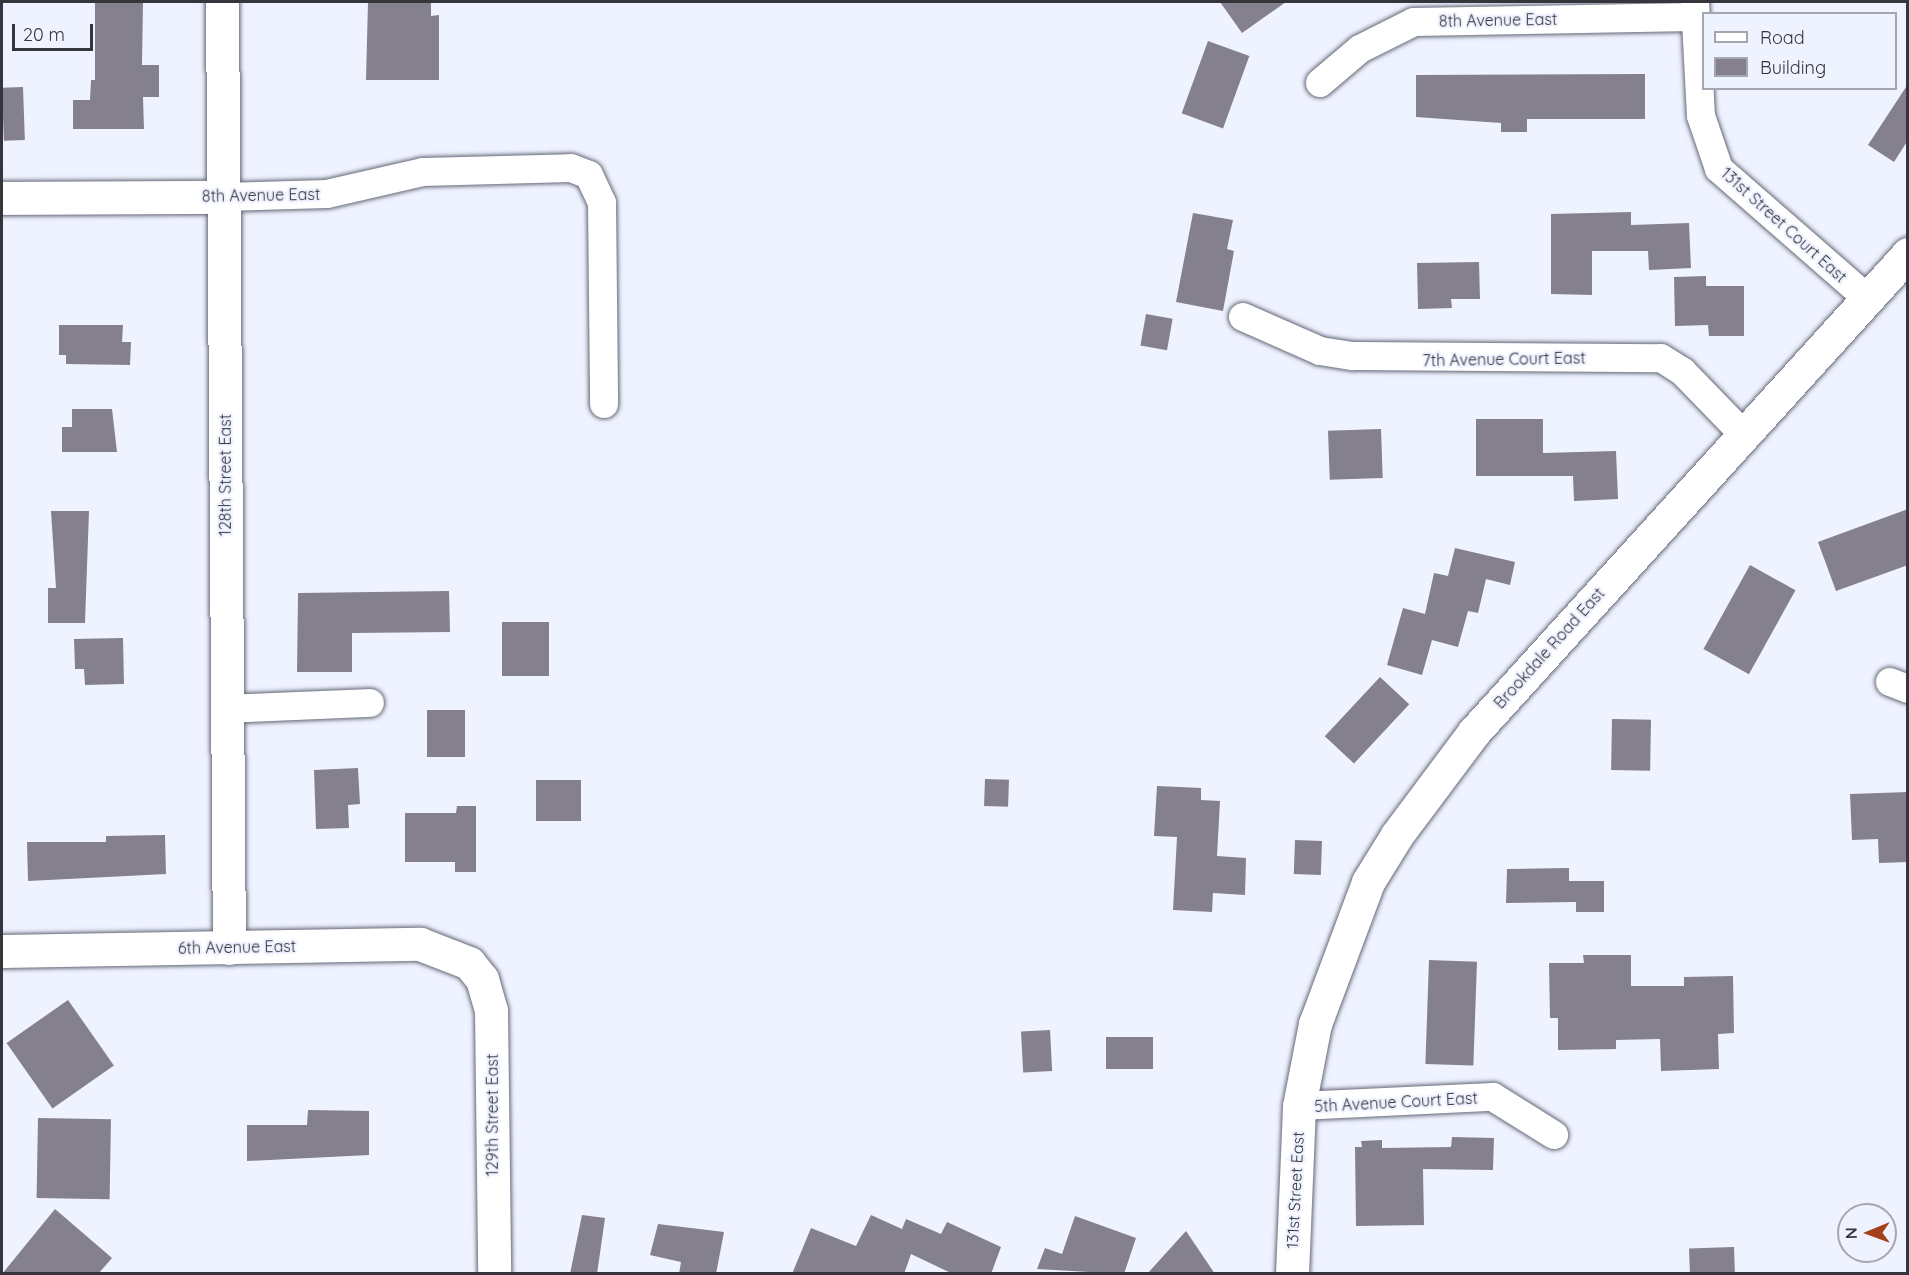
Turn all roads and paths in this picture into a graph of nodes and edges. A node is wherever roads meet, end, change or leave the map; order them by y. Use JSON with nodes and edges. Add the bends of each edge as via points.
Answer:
{"nodes":[{"id":1,"x":222,"y":2,"type":"edge"},
{"id":2,"x":1695,"y":9,"type":"edge"},
{"id":3,"x":1320,"y":83,"type":"dead end"},
{"id":4,"x":224,"y":197,"type":"junction"},
{"id":5,"x":2,"y":198,"type":"edge"},
{"id":6,"x":1908,"y":254,"type":"edge"},
{"id":7,"x":1868,"y":299,"type":"junction"},
{"id":8,"x":1243,"y":316,"type":"dead end"},
{"id":9,"x":604,"y":404,"type":"dead end"},
{"id":10,"x":1743,"y":434,"type":"junction"},
{"id":11,"x":370,"y":703,"type":"dead end"},
{"id":12,"x":226,"y":708,"type":"junction"},
{"id":13,"x":229,"y":948,"type":"junction"},
{"id":14,"x":2,"y":951,"type":"edge"},
{"id":15,"x":469,"y":963,"type":"joint"},
{"id":16,"x":1299,"y":1106,"type":"junction"},
{"id":17,"x":1554,"y":1135,"type":"dead end"},
{"id":18,"x":494,"y":1274,"type":"edge"},
{"id":19,"x":1292,"y":1274,"type":"edge"}],
"edges":[{"from":1,"to":4,"type":"street","name":"128th Street East"},
{"from":2,"to":3,"type":"street","name":"8th Avenue East","via":[[1414,22],[1360,50]]},
{"from":2,"to":7,"type":"street","name":"131st Street Court East","via":[[1701,116],[1719,169]]},
{"from":4,"to":5,"type":"street","name":"8th Avenue East"},
{"from":4,"to":9,"type":"street","name":"8th Avenue East","via":[[327,194],[423,172],[571,168],[590,175],[602,203]]},
{"from":4,"to":12,"type":"street","name":"128th Street East"},
{"from":6,"to":7,"type":"street","name":"Brookdale Road East"},
{"from":7,"to":10,"type":"street","name":"Brookdale Road East"},
{"from":8,"to":10,"type":"street","name":"7th Avenue Court East","via":[[1320,351],[1353,356],[1661,358],[1683,372]]},
{"from":10,"to":16,"type":"street","name":"Brookdale Road East","via":[[1473,732],[1397,835],[1368,882],[1323,992]]},
{"from":11,"to":12,"type":"street"},
{"from":12,"to":13,"type":"street","name":"128th Street East"},
{"from":13,"to":14,"type":"street","name":"6th Avenue East"},
{"from":13,"to":15,"type":"street","name":"6th Avenue East","via":[[420,944]]},
{"from":15,"to":18,"type":"street","name":"129th Street East","via":[[483,979],[491,1010]]},
{"from":16,"to":17,"type":"street","name":"5th Avenue Court East","via":[[1493,1097]]},
{"from":16,"to":19,"type":"street","name":"131st Street East"}]}
